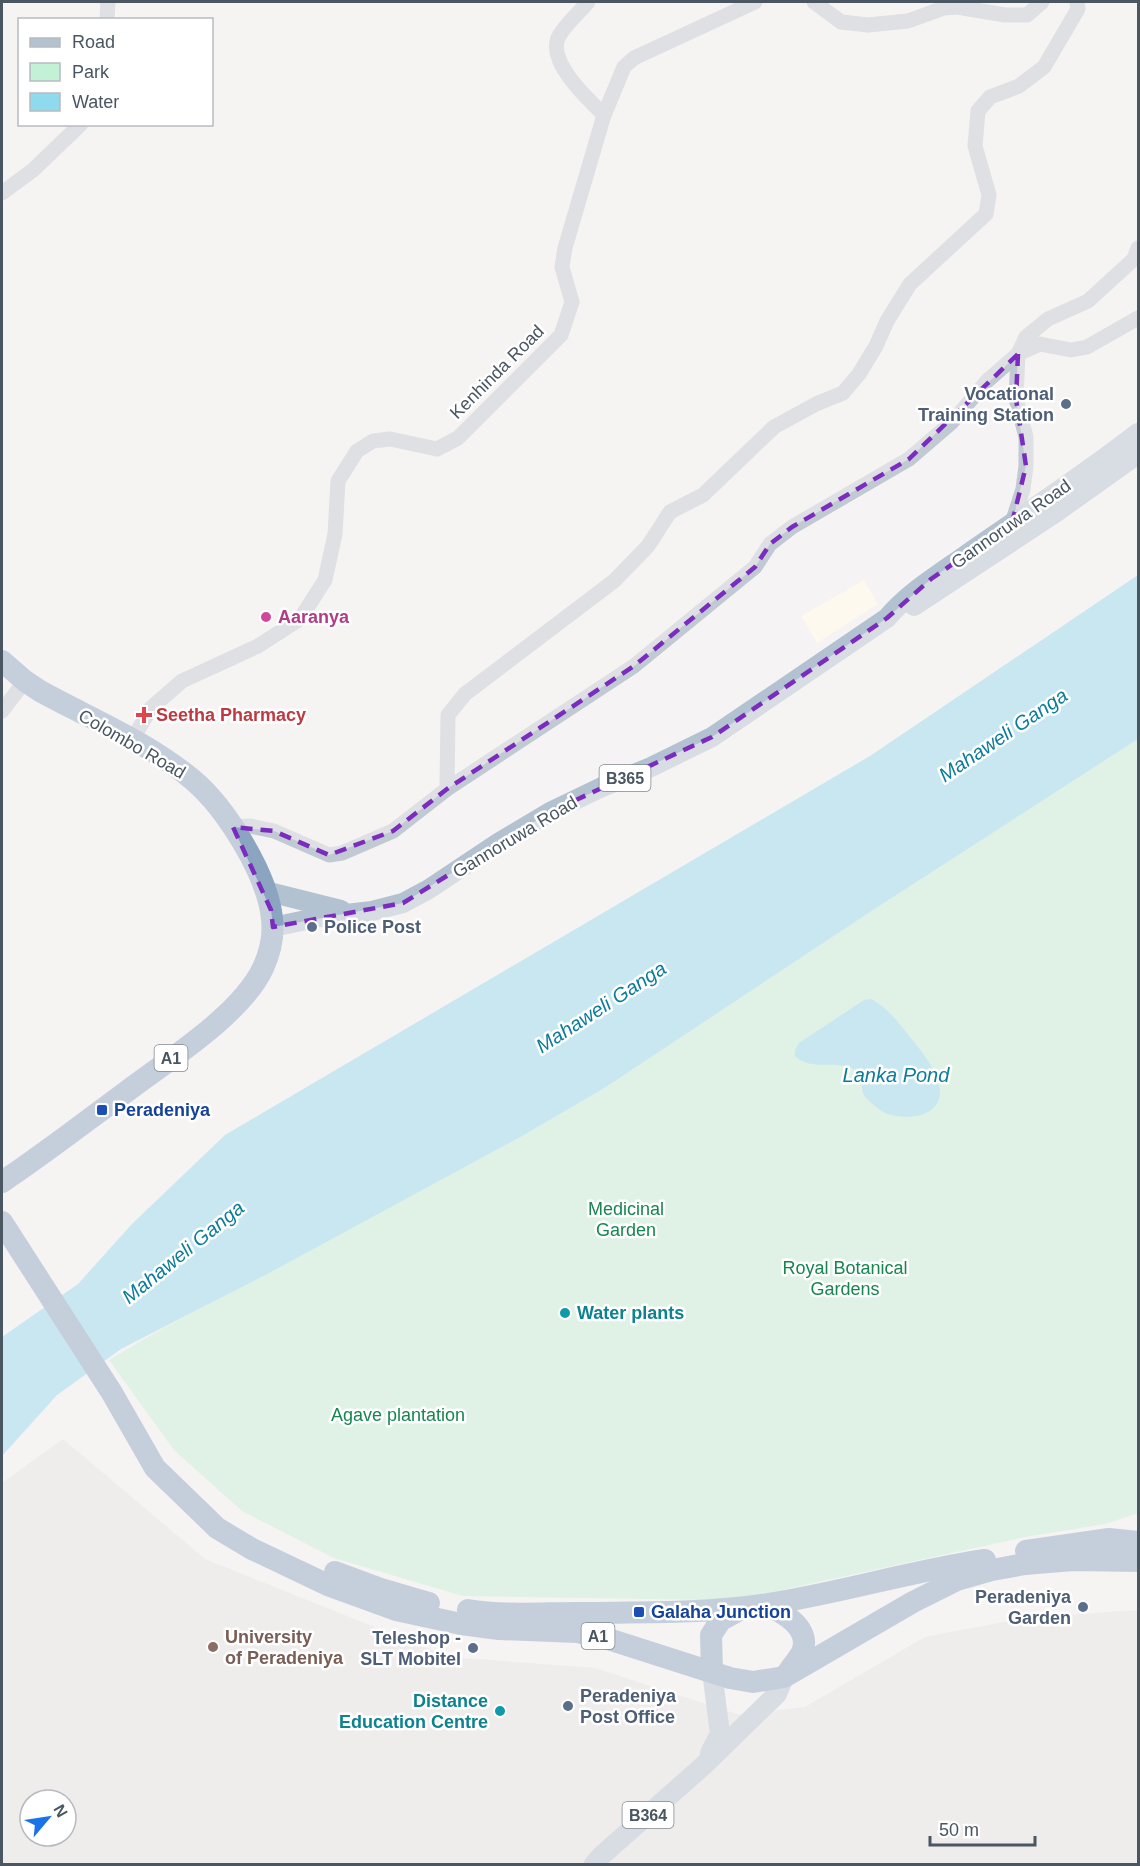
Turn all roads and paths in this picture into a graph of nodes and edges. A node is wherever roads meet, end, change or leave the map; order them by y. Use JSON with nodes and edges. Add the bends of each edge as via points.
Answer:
{"nodes":[{"id":1,"x":108,"y":2,"type":"edge"},
{"id":2,"x":588,"y":2,"type":"edge"},
{"id":3,"x":755,"y":2,"type":"edge"},
{"id":4,"x":814,"y":2,"type":"edge"},
{"id":5,"x":1042,"y":2,"type":"edge"},
{"id":6,"x":1077,"y":2,"type":"edge"},
{"id":7,"x":107,"y":18,"type":"edge"},
{"id":8,"x":604,"y":115,"type":"junction"},
{"id":9,"x":79,"y":126,"type":"edge"},
{"id":10,"x":2,"y":193,"type":"edge"},
{"id":11,"x":1138,"y":248,"type":"edge"},
{"id":12,"x":1138,"y":318,"type":"edge"},
{"id":13,"x":1018,"y":354,"type":"junction"},
{"id":14,"x":1138,"y":433,"type":"edge"},
{"id":15,"x":1138,"y":454,"type":"edge"},
{"id":16,"x":1012,"y":523,"type":"junction"},
{"id":17,"x":887,"y":618,"type":"junction"},
{"id":18,"x":2,"y":661,"type":"edge"},
{"id":19,"x":25,"y":681,"type":"junction"},
{"id":20,"x":2,"y":711,"type":"edge"},
{"id":21,"x":132,"y":740,"type":"junction"},
{"id":22,"x":447,"y":789,"type":"junction"},
{"id":23,"x":233,"y":826,"type":"junction"},
{"id":24,"x":265,"y":891,"type":"junction"},
{"id":25,"x":353,"y":912,"type":"junction"},
{"id":26,"x":273,"y":927,"type":"junction"},
{"id":27,"x":2,"y":1182,"type":"edge"},
{"id":28,"x":2,"y":1222,"type":"edge"},
{"id":29,"x":112,"y":1393,"type":"junction"},
{"id":30,"x":1138,"y":1542,"type":"edge"},
{"id":31,"x":1138,"y":1561,"type":"edge"},
{"id":32,"x":754,"y":1606,"type":"junction"},
{"id":33,"x":712,"y":1671,"type":"junction"},
{"id":34,"x":784,"y":1677,"type":"junction"},
{"id":35,"x":703,"y":1766,"type":"junction"},
{"id":36,"x":594,"y":1864,"type":"edge"}],
"edges":[{"from":1,"to":7,"type":"street"},
{"from":2,"to":8,"type":"street","via":[[559,36],[555,48],[558,60],[578,89]]},
{"from":3,"to":8,"type":"street","via":[[634,58],[624,67]]},
{"from":4,"to":5,"type":"street","via":[[841,22],[868,25],[908,21],[944,8],[1028,15]]},
{"from":6,"to":22,"type":"street","via":[[1078,9],[1044,67],[1019,86],[990,97],[978,111],[975,146],[989,195],[986,214],[910,284],[859,374],[843,393],[774,427],[703,495],[670,512],[648,546],[614,581],[465,694],[448,715]]},
{"from":8,"to":21,"type":"street","name":"Kenhinda Road","via":[[565,248],[562,267],[572,303],[561,335],[458,438],[436,449],[390,439],[373,441],[357,452],[338,481],[335,534],[325,580],[300,619],[258,646],[182,681],[151,708]]},
{"from":9,"to":10,"type":"street","via":[[33,170]]},
{"from":11,"to":13,"type":"street","via":[[1134,260],[1088,301],[1048,319],[1026,337]]},
{"from":12,"to":13,"type":"street","via":[[1087,347],[1071,350],[1040,344]]},
{"from":13,"to":16,"type":"street","via":[[1016,399],[1026,436],[1026,466]]},
{"from":13,"to":22,"type":"street","via":[[987,381],[952,422],[909,459],[792,527],[770,544],[755,567],[634,666]]},
{"from":14,"to":16,"type":"main road","name":"Gannoruwa Road","number":"B365"},
{"from":15,"to":17,"type":"main road","name":"Gannoruwa Road","number":"B365","via":[[925,600]]},
{"from":16,"to":17,"type":"main road","name":"Gannoruwa Road","number":"B365","via":[[931,579]]},
{"from":17,"to":25,"type":"main road","name":"Gannoruwa Road","number":"B365","via":[[712,737],[550,812],[404,903]]},
{"from":18,"to":19,"type":"highway","name":"Colombo Road","number":"A1"},
{"from":19,"to":20,"type":"street"},
{"from":19,"to":21,"type":"highway","name":"Colombo Road","number":"A1"},
{"from":21,"to":23,"type":"highway","name":"Colombo Road","number":"A1","via":[[194,780]]},
{"from":22,"to":23,"type":"street","via":[[393,831],[342,853],[329,855],[274,831]]},
{"from":23,"to":24,"type":"highway","name":"Colombo Road","number":"A1"},
{"from":24,"to":25,"type":"main road","name":"Gannoruwa Road","number":"B365"},
{"from":24,"to":26,"type":"highway","name":"Colombo Road","number":"A1"},
{"from":25,"to":26,"type":"main road","name":"Gannoruwa Road","number":"B365"},
{"from":26,"to":27,"type":"highway","name":"Colombo Road","number":"A1","via":[[269,953],[259,976],[227,1013]]},
{"from":28,"to":29,"type":"highway","number":"A1"},
{"from":29,"to":32,"type":"highway","number":"A1","via":[[164,1459],[228,1519],[287,1552],[381,1589],[435,1605],[509,1613],[662,1612]]},
{"from":29,"to":33,"type":"highway","number":"A1","via":[[156,1468],[217,1528],[283,1566],[396,1610],[499,1629],[596,1636]]},
{"from":30,"to":32,"type":"highway","number":"A1","via":[[1109,1539],[1057,1546]]},
{"from":31,"to":34,"type":"highway","number":"A1","via":[[1025,1564],[957,1580]]},
{"from":32,"to":33,"type":"highway","via":[[721,1620],[711,1635]]},
{"from":32,"to":34,"type":"highway","via":[[778,1609],[795,1622],[803,1638],[802,1653]]},
{"from":33,"to":34,"type":"highway","number":"A1","via":[[753,1682]]},
{"from":33,"to":35,"type":"main road","number":"B364","via":[[720,1734]]},
{"from":34,"to":35,"type":"main road","number":"B364","via":[[777,1694]]},
{"from":35,"to":36,"type":"main road","number":"B364"}]}
